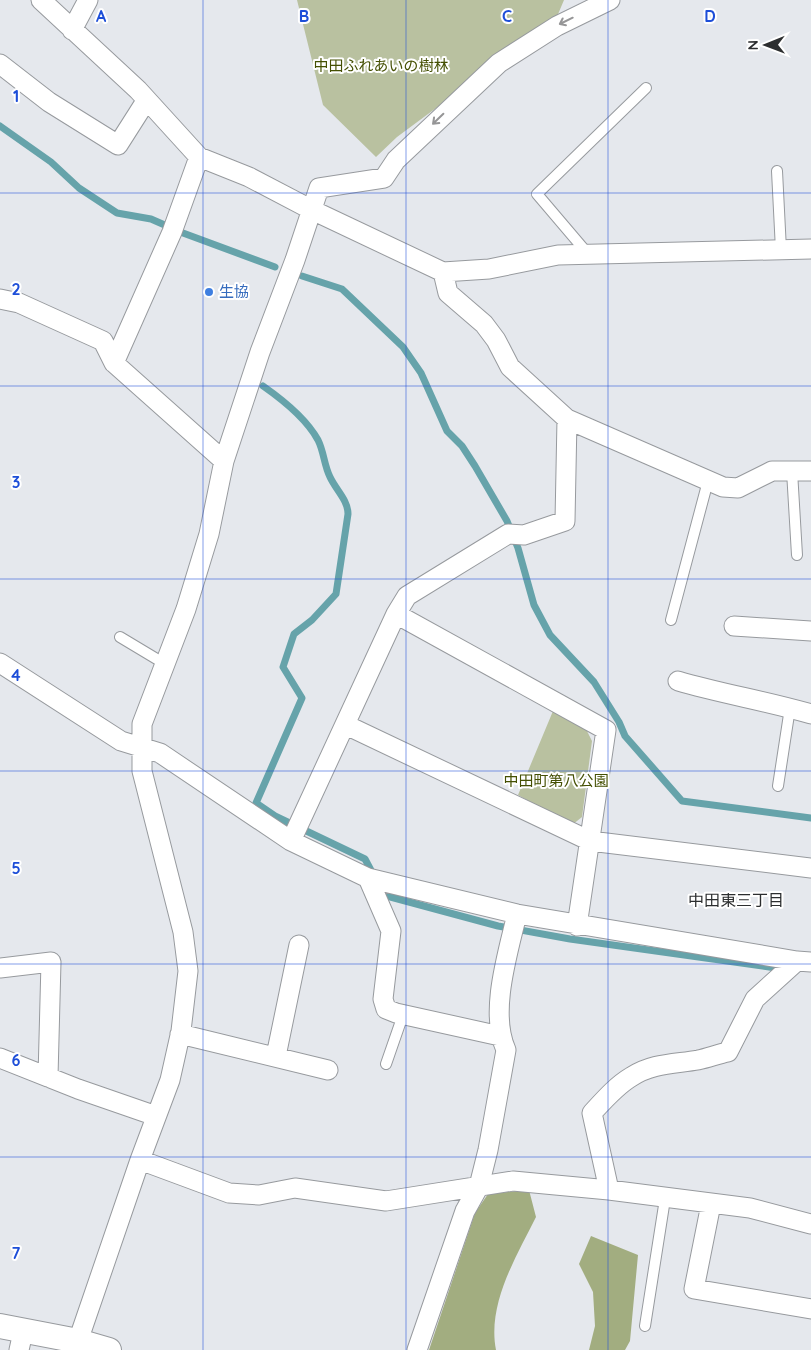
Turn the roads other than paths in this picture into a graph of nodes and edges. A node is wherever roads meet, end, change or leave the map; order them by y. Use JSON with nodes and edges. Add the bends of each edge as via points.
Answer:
{"nodes":[{"id":1,"x":41,"y":0,"type":"edge"},
{"id":2,"x":88,"y":0,"type":"edge"},
{"id":3,"x":610,"y":0,"type":"edge"},
{"id":4,"x":72,"y":30,"type":"junction"},
{"id":5,"x":0,"y":64,"type":"edge"},
{"id":6,"x":646,"y":88,"type":"dead end"},
{"id":7,"x":146,"y":102,"type":"junction"},
{"id":8,"x":199,"y":157,"type":"junction"},
{"id":9,"x":777,"y":171,"type":"dead end"},
{"id":10,"x":312,"y":210,"type":"junction"},
{"id":11,"x":811,"y":249,"type":"edge"},
{"id":12,"x":781,"y":250,"type":"junction"},
{"id":13,"x":588,"y":254,"type":"junction"},
{"id":14,"x":443,"y":272,"type":"junction"},
{"id":15,"x":0,"y":299,"type":"edge"},
{"id":16,"x":114,"y":363,"type":"junction"},
{"id":17,"x":567,"y":419,"type":"junction"},
{"id":18,"x":224,"y":461,"type":"junction"},
{"id":19,"x":792,"y":471,"type":"junction"},
{"id":20,"x":811,"y":471,"type":"edge"},
{"id":21,"x":708,"y":481,"type":"junction"},
{"id":22,"x":797,"y":555,"type":"dead end"},
{"id":23,"x":396,"y":614,"type":"junction"},
{"id":24,"x":671,"y":620,"type":"dead end"},
{"id":25,"x":734,"y":626,"type":"dead end"},
{"id":26,"x":811,"y":631,"type":"edge"},
{"id":27,"x":120,"y":637,"type":"dead end"},
{"id":28,"x":0,"y":662,"type":"edge"},
{"id":29,"x":165,"y":664,"type":"junction"},
{"id":30,"x":678,"y":681,"type":"dead end"},
{"id":31,"x":790,"y":708,"type":"junction"},
{"id":32,"x":811,"y":714,"type":"edge"},
{"id":33,"x":346,"y":725,"type":"junction"},
{"id":34,"x":141,"y":746,"type":"junction"},
{"id":35,"x":778,"y":786,"type":"dead end"},
{"id":36,"x":291,"y":841,"type":"junction"},
{"id":37,"x":590,"y":841,"type":"junction"},
{"id":38,"x":811,"y":868,"type":"edge"},
{"id":39,"x":368,"y":878,"type":"junction"},
{"id":40,"x":517,"y":914,"type":"junction"},
{"id":41,"x":577,"y":926,"type":"junction"},
{"id":42,"x":299,"y":945,"type":"dead end"},
{"id":43,"x":804,"y":962,"type":"edge"},
{"id":44,"x":0,"y":968,"type":"edge"},
{"id":45,"x":403,"y":1015,"type":"junction"},
{"id":46,"x":180,"y":1034,"type":"junction"},
{"id":47,"x":500,"y":1036,"type":"junction"},
{"id":48,"x":276,"y":1056,"type":"junction"},
{"id":49,"x":0,"y":1058,"type":"edge"},
{"id":50,"x":386,"y":1064,"type":"dead end"},
{"id":51,"x":328,"y":1070,"type":"dead end"},
{"id":52,"x":48,"y":1077,"type":"junction"},
{"id":53,"x":156,"y":1116,"type":"junction"},
{"id":54,"x":140,"y":1160,"type":"junction"},
{"id":55,"x":479,"y":1186,"type":"junction"},
{"id":56,"x":609,"y":1190,"type":"junction"},
{"id":57,"x":665,"y":1198,"type":"junction"},
{"id":58,"x":711,"y":1204,"type":"junction"},
{"id":59,"x":811,"y":1224,"type":"edge"},
{"id":60,"x":811,"y":1309,"type":"edge"},
{"id":61,"x":0,"y":1326,"type":"edge"},
{"id":62,"x":645,"y":1326,"type":"dead end"},
{"id":63,"x":21,"y":1341,"type":"edge"},
{"id":64,"x":78,"y":1341,"type":"junction"},
{"id":65,"x":109,"y":1350,"type":"edge"},
{"id":66,"x":417,"y":1350,"type":"edge"}],
"edges":[{"from":1,"to":4,"type":"street"},
{"from":2,"to":4,"type":"street"},
{"from":3,"to":10,"type":"street","one_way":true,"via":[[557,26],[499,63],[396,160],[384,178],[319,188]]},
{"from":4,"to":7,"type":"street","via":[[138,90]]},
{"from":5,"to":7,"type":"street","via":[[49,102],[118,144]]},
{"from":6,"to":13,"type":"lane","via":[[537,194]]},
{"from":7,"to":8,"type":"street"},
{"from":8,"to":10,"type":"street","via":[[249,177]]},
{"from":8,"to":16,"type":"street","via":[[174,226]]},
{"from":9,"to":12,"type":"lane"},
{"from":10,"to":14,"type":"street"},
{"from":10,"to":18,"type":"street"},
{"from":11,"to":12,"type":"street"},
{"from":12,"to":13,"type":"street"},
{"from":13,"to":14,"type":"street","via":[[558,255],[489,269]]},
{"from":14,"to":17,"type":"street","via":[[448,293],[484,324],[510,367]]},
{"from":15,"to":16,"type":"street","via":[[19,303],[103,341]]},
{"from":16,"to":18,"type":"street"},
{"from":17,"to":21,"type":"street"},
{"from":17,"to":23,"type":"street","via":[[565,520],[524,535],[508,534],[407,596]]},
{"from":18,"to":29,"type":"street","via":[[209,534]]},
{"from":19,"to":20,"type":"street"},
{"from":19,"to":21,"type":"street","via":[[772,471],[738,488]]},
{"from":19,"to":22,"type":"lane"},
{"from":21,"to":24,"type":"lane"},
{"from":23,"to":33,"type":"street"},
{"from":23,"to":37,"type":"street","via":[[606,730]]},
{"from":25,"to":26,"type":"street"},
{"from":27,"to":29,"type":"lane"},
{"from":28,"to":34,"type":"street","via":[[122,741]]},
{"from":29,"to":34,"type":"street","via":[[142,724]]},
{"from":30,"to":31,"type":"street"},
{"from":31,"to":32,"type":"street"},
{"from":31,"to":35,"type":"lane"},
{"from":33,"to":36,"type":"street"},
{"from":33,"to":37,"type":"street"},
{"from":34,"to":36,"type":"street","via":[[160,752]]},
{"from":34,"to":46,"type":"street","via":[[142,770],[183,932],[188,971]]},
{"from":36,"to":39,"type":"street"},
{"from":37,"to":38,"type":"street"},
{"from":37,"to":41,"type":"street"},
{"from":39,"to":40,"type":"street"},
{"from":39,"to":45,"type":"street","via":[[391,931],[383,999],[386,1009]]},
{"from":40,"to":41,"type":"street"},
{"from":40,"to":47,"type":"street","via":[[506,958],[498,1021]]},
{"from":41,"to":43,"type":"street"},
{"from":42,"to":48,"type":"street"},
{"from":43,"to":56,"type":"street","via":[[755,999],[728,1052],[646,1069],[615,1089],[592,1113]]},
{"from":44,"to":52,"type":"street","via":[[51,962]]},
{"from":45,"to":47,"type":"street"},
{"from":45,"to":50,"type":"lane"},
{"from":46,"to":48,"type":"street"},
{"from":46,"to":53,"type":"street","via":[[170,1080]]},
{"from":47,"to":55,"type":"street","via":[[506,1050]]},
{"from":48,"to":51,"type":"street"},
{"from":49,"to":52,"type":"street"},
{"from":52,"to":53,"type":"street"},
{"from":53,"to":54,"type":"street"},
{"from":54,"to":55,"type":"street","via":[[229,1193],[259,1194],[295,1188],[386,1201]]},
{"from":54,"to":64,"type":"street"},
{"from":55,"to":56,"type":"street","via":[[513,1181]]},
{"from":55,"to":66,"type":"street","via":[[465,1211]]},
{"from":56,"to":57,"type":"street"},
{"from":57,"to":58,"type":"street"},
{"from":57,"to":62,"type":"lane"},
{"from":58,"to":59,"type":"street","via":[[750,1208]]},
{"from":58,"to":60,"type":"street","via":[[694,1289]]},
{"from":61,"to":63,"type":"street"},
{"from":63,"to":64,"type":"street"},
{"from":64,"to":65,"type":"street"}]}
